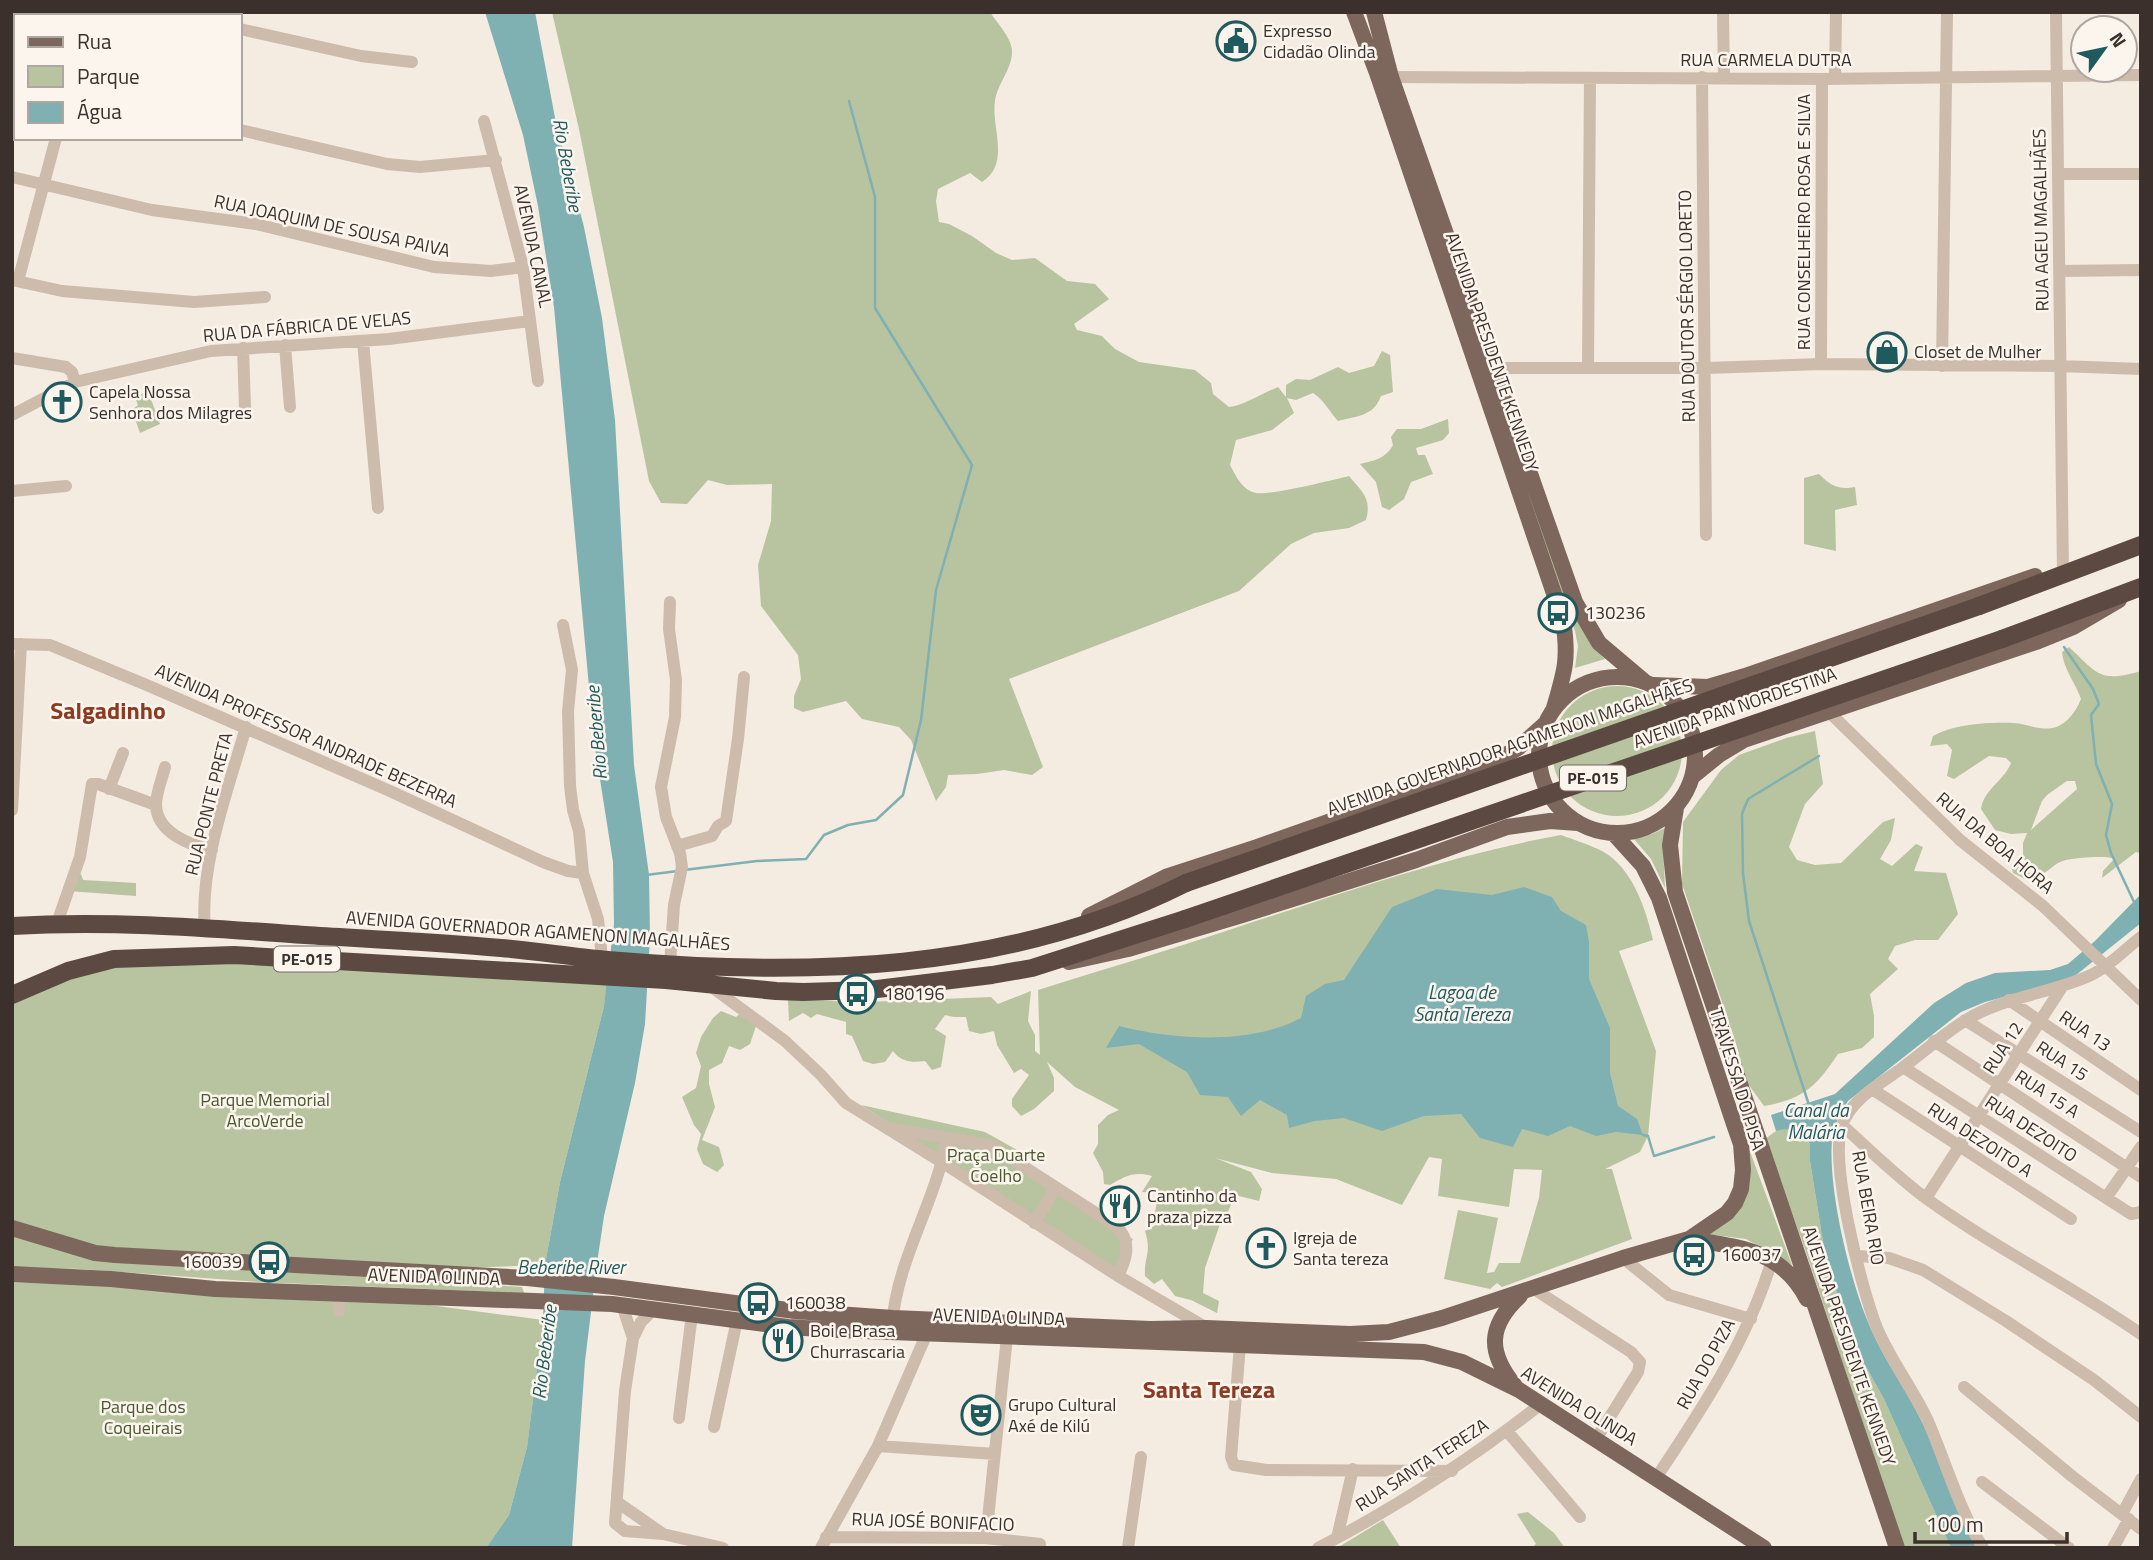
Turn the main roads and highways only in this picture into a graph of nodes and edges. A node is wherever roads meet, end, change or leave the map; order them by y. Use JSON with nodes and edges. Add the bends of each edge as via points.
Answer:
{"nodes":[{"id":1,"x":1354,"y":12,"type":"edge"},
{"id":2,"x":1374,"y":12,"type":"edge"},
{"id":3,"x":2141,"y":545,"type":"edge"},
{"id":4,"x":2067,"y":571,"type":"junction"},
{"id":5,"x":2140,"y":587,"type":"edge"},
{"id":6,"x":1979,"y":606,"type":"joint"},
{"id":7,"x":1648,"y":683,"type":"junction"},
{"id":8,"x":1554,"y":708,"type":"junction"},
{"id":9,"x":1545,"y":724,"type":"junction"},
{"id":10,"x":1693,"y":776,"type":"junction"},
{"id":11,"x":1676,"y":808,"type":"junction"},
{"id":12,"x":1578,"y":823,"type":"junction"},
{"id":13,"x":1614,"y":834,"type":"junction"},
{"id":14,"x":1185,"y":919,"type":"joint"},
{"id":15,"x":12,"y":926,"type":"edge"},
{"id":16,"x":1058,"y":933,"type":"junction"},
{"id":17,"x":606,"y":966,"type":"junction"},
{"id":18,"x":1032,"y":968,"type":"junction"},
{"id":19,"x":668,"y":969,"type":"junction"},
{"id":20,"x":12,"y":995,"type":"edge"},
{"id":21,"x":12,"y":1228,"type":"edge"},
{"id":22,"x":1689,"y":1239,"type":"junction"},
{"id":23,"x":12,"y":1274,"type":"edge"},
{"id":24,"x":1529,"y":1291,"type":"junction"},
{"id":25,"x":892,"y":1326,"type":"junction"},
{"id":26,"x":1824,"y":1332,"type":"junction"},
{"id":27,"x":1519,"y":1390,"type":"junction"},
{"id":28,"x":1765,"y":1548,"type":"edge"},
{"id":29,"x":1897,"y":1548,"type":"edge"}],
"edges":[{"from":1,"to":8,"type":"main road","name":"AVENIDA PRESIDENTE KENNEDY","via":[[1563,620],[1566,660]]},
{"from":2,"to":7,"type":"main road","name":"AVENIDA PRESIDENTE KENNEDY","via":[[1391,77],[1575,603],[1599,643]]},
{"from":3,"to":4,"type":"highway","name":"AVENIDA PAN NORDESTINA","number":"PE-015"},
{"from":4,"to":6,"type":"highway","name":"AVENIDA PAN NORDESTINA","number":"PE-015"},
{"from":4,"to":7,"type":"main road","name":"AVENIDA PAN NORDESTINA","via":[[1708,687]]},
{"from":5,"to":10,"type":"main road","name":"AVENIDA PAN NORDESTINA","via":[[2098,614],[2036,642],[1744,740]]},
{"from":5,"to":14,"type":"highway","name":"AVENIDA PAN NORDESTINA","number":"PE-015","bridge":true,"via":[[2002,639]]},
{"from":6,"to":16,"type":"highway","name":"AVENIDA GOVERNADOR AGAMENON MAGALHÃES","number":"PE-015","bridge":true,"via":[[1186,883],[1144,904]]},
{"from":7,"to":8,"type":"main road","via":[[1619,676],[1594,680],[1572,691]]},
{"from":7,"to":10,"type":"main road","via":[[1676,703],[1692,730]]},
{"from":8,"to":9,"type":"main road"},
{"from":9,"to":12,"type":"main road","via":[[1539,756],[1546,787]]},
{"from":9,"to":16,"type":"main road","name":"AVENIDA GOVERNADOR AGAMENON MAGALHÃES","via":[[1518,748],[1483,767],[1168,876]]},
{"from":10,"to":11,"type":"main road"},
{"from":11,"to":13,"type":"main road","via":[[1654,825]]},
{"from":11,"to":26,"type":"main road","name":"AVENIDA PRESIDENTE KENNEDY","via":[[1670,845],[1675,892]]},
{"from":12,"to":13,"type":"main road"},
{"from":12,"to":18,"type":"main road","name":"AVENIDA GOVERNADOR AGAMENON MAGALHÃES","via":[[1550,821],[1507,827],[1162,939],[1084,960]]},
{"from":13,"to":22,"type":"main road","name":"TRAVESSA DO PISA","via":[[1643,866],[1659,898],[1736,1131],[1743,1170],[1735,1203]]},
{"from":14,"to":18,"type":"highway","name":"AVENIDA GOVERNADOR AGAMENON MAGALHÃES","number":"PE-015"},
{"from":15,"to":17,"type":"highway","name":"AVENIDA GOVERNADOR AGAMENON MAGALHÃES","number":"PE-015","via":[[57,923],[205,929],[500,948]]},
{"from":16,"to":19,"type":"highway","name":"AVENIDA GOVERNADOR AGAMENON MAGALHÃES","number":"PE-015","via":[[998,949],[868,966]]},
{"from":17,"to":19,"type":"highway","name":"AVENIDA GOVERNADOR AGAMENON MAGALHÃES","number":"PE-015"},
{"from":17,"to":20,"type":"highway","name":"AVENIDA GOVERNADOR AGAMENON MAGALHÃES","number":"PE-015","via":[[234,955],[134,957],[83,966]]},
{"from":18,"to":19,"type":"highway","name":"AVENIDA GOVERNADOR AGAMENON MAGALHÃES","number":"PE-015","via":[[869,990],[803,992],[709,985]]},
{"from":21,"to":25,"type":"main road","name":"AVENIDA OLINDA","via":[[95,1253],[527,1278]]},
{"from":22,"to":24,"type":"main road","name":"AVENIDA OLINDA"},
{"from":22,"to":26,"type":"main road","via":[[1748,1248],[1772,1260],[1803,1292]]},
{"from":23,"to":25,"type":"main road","name":"AVENIDA OLINDA","via":[[215,1289],[617,1305],[788,1327]]},
{"from":24,"to":25,"type":"main road","name":"AVENIDA OLINDA","via":[[1389,1332]]},
{"from":24,"to":27,"type":"main road","via":[[1498,1320],[1494,1336],[1500,1363]]},
{"from":25,"to":27,"type":"main road","name":"AVENIDA OLINDA","via":[[927,1333],[1424,1352],[1462,1362]]},
{"from":26,"to":29,"type":"main road","name":"AVENIDA PRESIDENTE KENNEDY"},
{"from":27,"to":28,"type":"main road","name":"AVENIDA OLINDA"}]}
